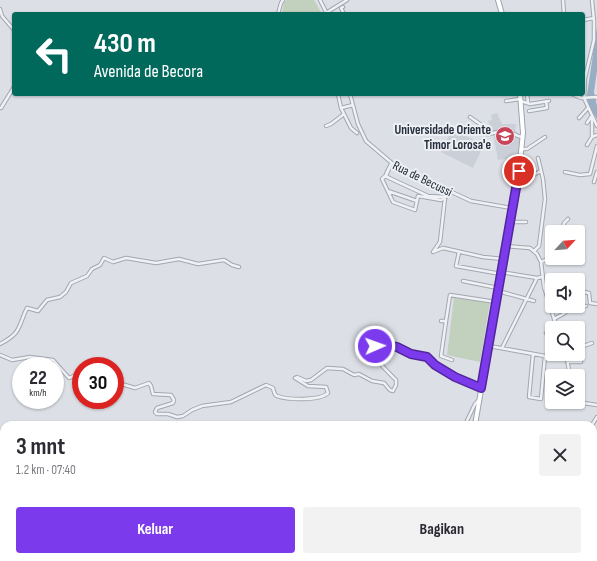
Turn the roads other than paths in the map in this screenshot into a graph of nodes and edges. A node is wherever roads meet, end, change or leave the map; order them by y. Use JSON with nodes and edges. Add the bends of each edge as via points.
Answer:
{"nodes":[{"id":1,"x":283,"y":0,"type":"edge"},
{"id":2,"x":320,"y":0,"type":"edge"},
{"id":3,"x":347,"y":0,"type":"edge"},
{"id":4,"x":498,"y":0,"type":"edge"},
{"id":5,"x":562,"y":0,"type":"edge"},
{"id":6,"x":592,"y":0,"type":"edge"},
{"id":7,"x":343,"y":7,"type":"dead end"},
{"id":8,"x":0,"y":9,"type":"edge"},
{"id":9,"x":279,"y":12,"type":"edge"},
{"id":10,"x":326,"y":12,"type":"edge"},
{"id":11,"x":330,"y":12,"type":"edge"},
{"id":12,"x":343,"y":12,"type":"edge"},
{"id":13,"x":501,"y":12,"type":"edge"},
{"id":14,"x":564,"y":12,"type":"edge"},
{"id":15,"x":594,"y":18,"type":"junction"},
{"id":16,"x":585,"y":20,"type":"edge"},
{"id":17,"x":12,"y":28,"type":"edge"},
{"id":18,"x":585,"y":78,"type":"edge"},
{"id":19,"x":12,"y":90,"type":"edge"},
{"id":20,"x":338,"y":96,"type":"edge"},
{"id":21,"x":351,"y":96,"type":"edge"},
{"id":22,"x":527,"y":96,"type":"edge"},
{"id":23,"x":575,"y":96,"type":"edge"},
{"id":24,"x":520,"y":98,"type":"edge"},
{"id":25,"x":584,"y":98,"type":"junction"},
{"id":26,"x":597,"y":98,"type":"edge"},
{"id":27,"x":506,"y":101,"type":"dead end"},
{"id":28,"x":528,"y":103,"type":"junction"},
{"id":29,"x":353,"y":105,"type":"junction"},
{"id":30,"x":1,"y":108,"type":"edge"},
{"id":31,"x":341,"y":108,"type":"junction"},
{"id":32,"x":588,"y":108,"type":"junction"},
{"id":33,"x":529,"y":111,"type":"dead end"},
{"id":34,"x":344,"y":114,"type":"junction"},
{"id":35,"x":470,"y":117,"type":"dead end"},
{"id":36,"x":593,"y":117,"type":"junction"},
{"id":37,"x":579,"y":118,"type":"dead end"},
{"id":38,"x":597,"y":120,"type":"edge"},
{"id":39,"x":586,"y":123,"type":"dead end"},
{"id":40,"x":326,"y":126,"type":"dead end"},
{"id":41,"x":597,"y":126,"type":"edge"},
{"id":42,"x":357,"y":133,"type":"dead end"},
{"id":43,"x":597,"y":135,"type":"edge"},
{"id":44,"x":522,"y":137,"type":"junction"},
{"id":45,"x":545,"y":137,"type":"dead end"},
{"id":46,"x":592,"y":137,"type":"junction"},
{"id":47,"x":587,"y":145,"type":"dead end"},
{"id":48,"x":597,"y":146,"type":"edge"},
{"id":49,"x":521,"y":149,"type":"junction"},
{"id":50,"x":538,"y":158,"type":"dead end"},
{"id":51,"x":541,"y":171,"type":"junction"},
{"id":52,"x":565,"y":172,"type":"dead end"},
{"id":53,"x":597,"y":172,"type":"edge"},
{"id":54,"x":517,"y":180,"type":"junction"},
{"id":55,"x":594,"y":182,"type":"dead end"},
{"id":56,"x":446,"y":189,"type":"junction"},
{"id":57,"x":388,"y":191,"type":"junction"},
{"id":58,"x":446,"y":197,"type":"junction"},
{"id":59,"x":417,"y":201,"type":"junction"},
{"id":60,"x":512,"y":208,"type":"junction"},
{"id":61,"x":568,"y":219,"type":"dead end"},
{"id":62,"x":510,"y":222,"type":"junction"},
{"id":63,"x":526,"y":222,"type":"dead end"},
{"id":64,"x":564,"y":225,"type":"edge"},
{"id":65,"x":506,"y":246,"type":"junction"},
{"id":66,"x":535,"y":250,"type":"junction"},
{"id":67,"x":459,"y":252,"type":"junction"},
{"id":68,"x":503,"y":259,"type":"junction"},
{"id":69,"x":545,"y":260,"type":"edge"},
{"id":70,"x":541,"y":262,"type":"junction"},
{"id":71,"x":239,"y":267,"type":"dead end"},
{"id":72,"x":501,"y":273,"type":"junction"},
{"id":73,"x":542,"y":276,"type":"junction"},
{"id":74,"x":537,"y":278,"type":"junction"},
{"id":75,"x":463,"y":281,"type":"dead end"},
{"id":76,"x":498,"y":289,"type":"junction"},
{"id":77,"x":585,"y":292,"type":"edge"},
{"id":78,"x":526,"y":299,"type":"junction"},
{"id":79,"x":534,"y":301,"type":"dead end"},
{"id":80,"x":496,"y":302,"type":"junction"},
{"id":81,"x":597,"y":304,"type":"edge"},
{"id":82,"x":563,"y":313,"type":"edge"},
{"id":83,"x":554,"y":319,"type":"joint"},
{"id":84,"x":441,"y":321,"type":"dead end"},
{"id":85,"x":446,"y":321,"type":"junction"},
{"id":86,"x":592,"y":343,"type":"dead end"},
{"id":87,"x":0,"y":344,"type":"edge"},
{"id":88,"x":489,"y":346,"type":"junction"},
{"id":89,"x":585,"y":346,"type":"edge"},
{"id":90,"x":502,"y":348,"type":"junction"},
{"id":91,"x":532,"y":354,"type":"junction"},
{"id":92,"x":0,"y":355,"type":"edge"},
{"id":93,"x":545,"y":356,"type":"joint"},
{"id":94,"x":452,"y":360,"type":"dead end"},
{"id":95,"x":568,"y":362,"type":"joint"},
{"id":96,"x":581,"y":362,"type":"dead end"},
{"id":97,"x":569,"y":369,"type":"edge"},
{"id":98,"x":72,"y":377,"type":"edge"},
{"id":99,"x":124,"y":385,"type":"edge"},
{"id":100,"x":481,"y":388,"type":"junction"},
{"id":101,"x":478,"y":401,"type":"junction"},
{"id":102,"x":585,"y":403,"type":"edge"},
{"id":103,"x":597,"y":405,"type":"edge"},
{"id":104,"x":467,"y":421,"type":"edge"},
{"id":105,"x":476,"y":421,"type":"edge"}],
"edges":[{"from":1,"to":9,"type":"street"},
{"from":2,"to":10,"type":"street"},
{"from":3,"to":11,"type":"street"},
{"from":4,"to":13,"type":"main road"},
{"from":5,"to":14,"type":"street"},
{"from":6,"to":15,"type":"street"},
{"from":7,"to":12,"type":"street"},
{"from":8,"to":17,"type":"street","via":[[2,16]]},
{"from":15,"to":16,"type":"street"},
{"from":15,"to":18,"type":"street","via":[[594,40]]},
{"from":19,"to":30,"type":"street"},
{"from":20,"to":31,"type":"street"},
{"from":21,"to":29,"type":"street","name":"Rua de Becussi"},
{"from":22,"to":28,"type":"street"},
{"from":23,"to":25,"type":"street"},
{"from":24,"to":27,"type":"street"},
{"from":24,"to":28,"type":"street"},
{"from":24,"to":44,"type":"main road"},
{"from":25,"to":26,"type":"street"},
{"from":25,"to":32,"type":"street"},
{"from":28,"to":33,"type":"street","via":[[547,101],[547,108]]},
{"from":29,"to":31,"type":"street"},
{"from":29,"to":56,"type":"street","name":"Rua de Becussi","via":[[363,136],[378,153],[400,170]]},
{"from":31,"to":34,"type":"street"},
{"from":32,"to":36,"type":"street"},
{"from":32,"to":37,"type":"street"},
{"from":34,"to":40,"type":"street"},
{"from":34,"to":42,"type":"street","via":[[352,130]]},
{"from":35,"to":44,"type":"street","via":[[480,124],[487,134],[504,131]]},
{"from":36,"to":38,"type":"street"},
{"from":36,"to":41,"type":"street"},
{"from":39,"to":46,"type":"street","via":[[592,118]]},
{"from":43,"to":46,"type":"street"},
{"from":44,"to":49,"type":"main road"},
{"from":45,"to":49,"type":"street"},
{"from":46,"to":47,"type":"street"},
{"from":48,"to":52,"type":"street","via":[[590,174]]},
{"from":49,"to":54,"type":"main road"},
{"from":50,"to":51,"type":"street"},
{"from":51,"to":54,"type":"street","via":[[522,181]]},
{"from":51,"to":66,"type":"street","via":[[544,199],[539,246]]},
{"from":53,"to":55,"type":"street"},
{"from":54,"to":60,"type":"main road"},
{"from":56,"to":58,"type":"street"},
{"from":56,"to":60,"type":"street","name":"Rua de Becussi","via":[[471,202]]},
{"from":57,"to":58,"type":"street","via":[[382,179],[386,176],[428,196]]},
{"from":57,"to":59,"type":"street"},
{"from":57,"to":59,"type":"street","via":[[393,202],[415,210]]},
{"from":58,"to":59,"type":"street","via":[[441,200],[418,196]]},
{"from":58,"to":67,"type":"street","via":[[440,242],[433,252],[443,248]]},
{"from":60,"to":62,"type":"main road"},
{"from":61,"to":64,"type":"street"},
{"from":62,"to":63,"type":"street"},
{"from":62,"to":65,"type":"main road"},
{"from":65,"to":66,"type":"street"},
{"from":65,"to":68,"type":"main road"},
{"from":66,"to":70,"type":"street"},
{"from":67,"to":68,"type":"street"},
{"from":67,"to":72,"type":"street","via":[[456,266]]},
{"from":68,"to":72,"type":"main road"},
{"from":69,"to":70,"type":"street"},
{"from":70,"to":73,"type":"street"},
{"from":71,"to":87,"type":"street","via":[[224,260],[198,264],[175,258],[156,263],[126,258],[113,262],[104,258],[87,276],[71,283],[60,297],[47,300],[38,311],[27,308],[17,332]]},
{"from":72,"to":74,"type":"street"},
{"from":72,"to":76,"type":"main road"},
{"from":73,"to":74,"type":"street"},
{"from":73,"to":83,"type":"street"},
{"from":74,"to":78,"type":"street"},
{"from":75,"to":76,"type":"street"},
{"from":76,"to":78,"type":"street"},
{"from":76,"to":80,"type":"main road"},
{"from":77,"to":81,"type":"street","via":[[589,293],[590,303]]},
{"from":78,"to":79,"type":"street"},
{"from":78,"to":90,"type":"street"},
{"from":80,"to":85,"type":"street","via":[[450,295]]},
{"from":80,"to":88,"type":"main road"},
{"from":82,"to":83,"type":"street"},
{"from":84,"to":85,"type":"street"},
{"from":85,"to":94,"type":"street","via":[[441,356]]},
{"from":86,"to":89,"type":"street"},
{"from":88,"to":90,"type":"street"},
{"from":88,"to":100,"type":"main road"},
{"from":90,"to":91,"type":"street"},
{"from":91,"to":93,"type":"street"},
{"from":91,"to":93,"type":"street","via":[[529,398],[541,399]]},
{"from":92,"to":98,"type":"street","via":[[12,360],[30,357],[53,360],[69,378]]},
{"from":95,"to":96,"type":"street"},
{"from":95,"to":97,"type":"street"},
{"from":99,"to":100,"type":"street","via":[[135,388],[148,383],[153,394],[171,395],[174,401],[157,408],[155,412],[177,417],[202,406],[231,402],[266,385],[273,388],[278,396],[295,399],[324,396],[328,393],[326,387],[308,386],[295,378],[311,380],[327,368],[343,369],[354,375],[362,375],[372,381],[384,383],[393,391],[396,380],[383,368],[375,352],[375,346],[381,343],[427,357],[455,377]]},
{"from":100,"to":101,"type":"main road"},
{"from":101,"to":104,"type":"street"},
{"from":101,"to":105,"type":"main road"},
{"from":102,"to":103,"type":"street"}]}
